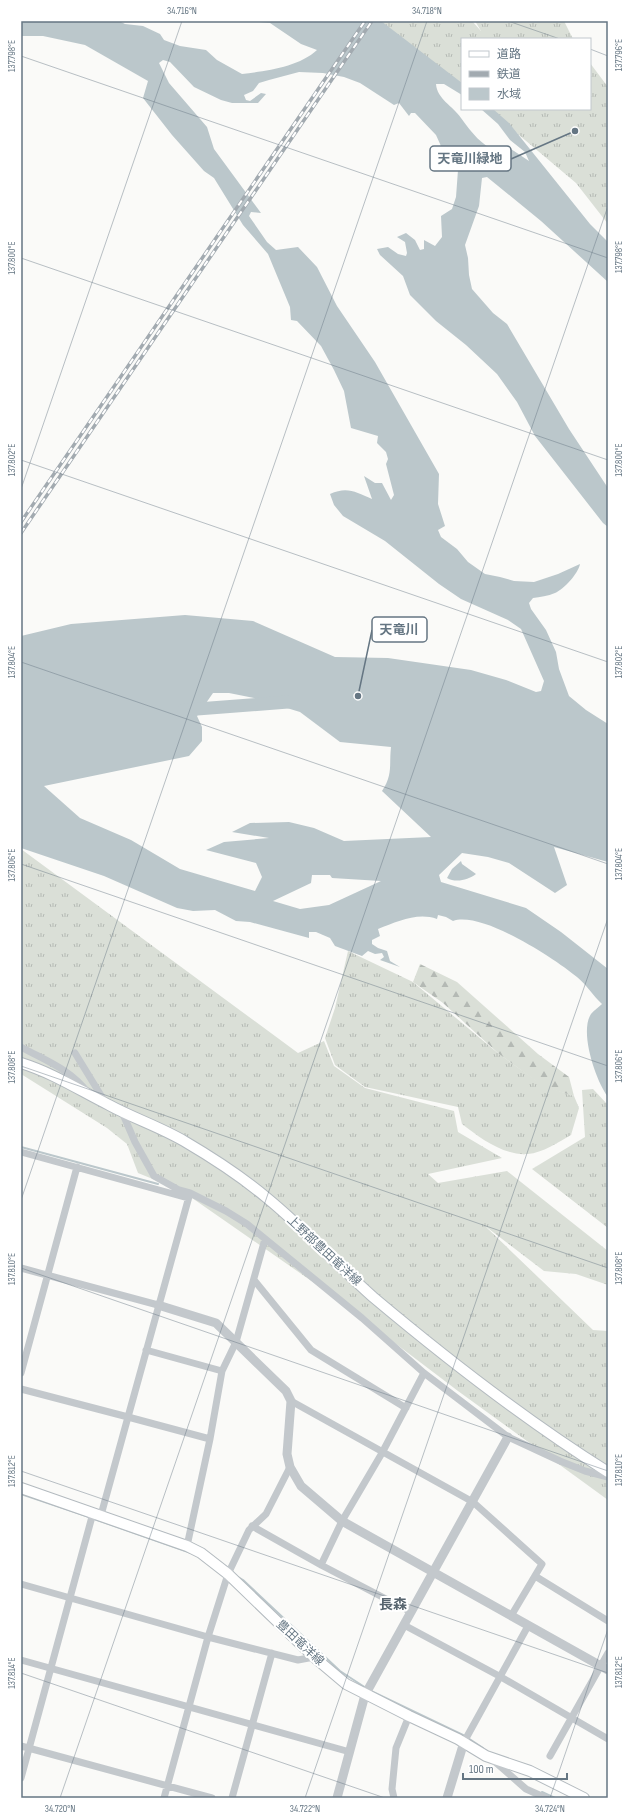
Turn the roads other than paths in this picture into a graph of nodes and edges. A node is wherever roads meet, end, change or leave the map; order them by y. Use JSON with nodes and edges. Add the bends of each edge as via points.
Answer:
{"nodes":[{"id":1,"x":21,"y":1046,"type":"edge"},
{"id":2,"x":75,"y":1053,"type":"dead end"},
{"id":3,"x":21,"y":1063,"type":"edge"},
{"id":4,"x":88,"y":1093,"type":"junction"},
{"id":5,"x":106,"y":1104,"type":"junction"},
{"id":6,"x":122,"y":1112,"type":"junction"},
{"id":7,"x":21,"y":1152,"type":"edge"},
{"id":8,"x":77,"y":1167,"type":"junction"},
{"id":9,"x":189,"y":1196,"type":"junction"},
{"id":10,"x":265,"y":1239,"type":"junction"},
{"id":11,"x":21,"y":1268,"type":"edge"},
{"id":12,"x":48,"y":1275,"type":"junction"},
{"id":13,"x":254,"y":1280,"type":"junction"},
{"id":14,"x":158,"y":1306,"type":"junction"},
{"id":15,"x":236,"y":1342,"type":"junction"},
{"id":16,"x":146,"y":1350,"type":"junction"},
{"id":17,"x":222,"y":1371,"type":"junction"},
{"id":18,"x":21,"y":1372,"type":"edge"},
{"id":19,"x":424,"y":1373,"type":"junction"},
{"id":20,"x":21,"y":1389,"type":"edge"},
{"id":21,"x":291,"y":1401,"type":"junction"},
{"id":22,"x":406,"y":1408,"type":"junction"},
{"id":23,"x":128,"y":1417,"type":"junction"},
{"id":24,"x":508,"y":1437,"type":"junction"},
{"id":25,"x":210,"y":1439,"type":"junction"},
{"id":26,"x":382,"y":1453,"type":"junction"},
{"id":27,"x":290,"y":1467,"type":"junction"},
{"id":28,"x":608,"y":1472,"type":"edge"},
{"id":29,"x":608,"y":1477,"type":"edge"},
{"id":30,"x":21,"y":1488,"type":"edge"},
{"id":31,"x":473,"y":1502,"type":"junction"},
{"id":32,"x":97,"y":1514,"type":"junction"},
{"id":33,"x":342,"y":1521,"type":"junction"},
{"id":34,"x":252,"y":1526,"type":"junction"},
{"id":35,"x":187,"y":1546,"type":"junction"},
{"id":36,"x":321,"y":1565,"type":"junction"},
{"id":37,"x":434,"y":1572,"type":"junction"},
{"id":38,"x":228,"y":1574,"type":"junction"},
{"id":39,"x":535,"y":1576,"type":"junction"},
{"id":40,"x":21,"y":1584,"type":"edge"},
{"id":41,"x":71,"y":1598,"type":"junction"},
{"id":42,"x":411,"y":1612,"type":"junction"},
{"id":43,"x":511,"y":1616,"type":"junction"},
{"id":44,"x":608,"y":1621,"type":"edge"},
{"id":45,"x":404,"y":1625,"type":"junction"},
{"id":46,"x":528,"y":1626,"type":"junction"},
{"id":47,"x":208,"y":1637,"type":"junction"},
{"id":48,"x":272,"y":1653,"type":"junction"},
{"id":49,"x":608,"y":1653,"type":"edge"},
{"id":50,"x":314,"y":1657,"type":"junction"},
{"id":51,"x":21,"y":1660,"type":"edge"},
{"id":52,"x":604,"y":1668,"type":"edge"},
{"id":53,"x":51,"y":1669,"type":"junction"},
{"id":54,"x":501,"y":1677,"type":"junction"},
{"id":55,"x":365,"y":1695,"type":"junction"},
{"id":56,"x":188,"y":1708,"type":"junction"},
{"id":57,"x":409,"y":1716,"type":"junction"},
{"id":58,"x":571,"y":1718,"type":"junction"},
{"id":59,"x":252,"y":1725,"type":"junction"},
{"id":60,"x":608,"y":1739,"type":"edge"},
{"id":61,"x":464,"y":1742,"type":"junction"},
{"id":62,"x":21,"y":1746,"type":"edge"},
{"id":63,"x":29,"y":1749,"type":"junction"},
{"id":64,"x":350,"y":1752,"type":"junction"},
{"id":65,"x":550,"y":1756,"type":"dead end"},
{"id":66,"x":491,"y":1758,"type":"junction"},
{"id":67,"x":21,"y":1778,"type":"edge"},
{"id":68,"x":167,"y":1786,"type":"junction"},
{"id":69,"x":164,"y":1798,"type":"edge"},
{"id":70,"x":212,"y":1798,"type":"edge"},
{"id":71,"x":232,"y":1798,"type":"edge"},
{"id":72,"x":337,"y":1798,"type":"edge"},
{"id":73,"x":394,"y":1798,"type":"edge"},
{"id":74,"x":447,"y":1798,"type":"edge"},
{"id":75,"x":546,"y":1798,"type":"edge"},
{"id":76,"x":584,"y":1798,"type":"edge"}],
"edges":[{"from":1,"to":4,"type":"street","via":[[78,1079]]},
{"from":2,"to":5,"type":"street"},
{"from":3,"to":4,"type":"main road","name":"上野部豊田竜洋線","via":[[47,1071]]},
{"from":4,"to":5,"type":"main road","name":"上野部豊田竜洋線"},
{"from":5,"to":6,"type":"main road","name":"上野部豊田竜洋線"},
{"from":6,"to":9,"type":"street","via":[[154,1176]]},
{"from":6,"to":28,"type":"main road","name":"上野部豊田竜洋線","via":[[183,1141],[239,1177],[268,1199],[372,1295],[442,1354],[511,1408]]},
{"from":7,"to":8,"type":"street"},
{"from":8,"to":9,"type":"street"},
{"from":8,"to":12,"type":"street"},
{"from":9,"to":10,"type":"street","via":[[226,1211]]},
{"from":9,"to":14,"type":"street"},
{"from":10,"to":13,"type":"street"},
{"from":10,"to":19,"type":"street","via":[[362,1318]]},
{"from":11,"to":12,"type":"street"},
{"from":12,"to":14,"type":"street"},
{"from":12,"to":18,"type":"street"},
{"from":13,"to":15,"type":"street"},
{"from":13,"to":22,"type":"street","via":[[311,1350]]},
{"from":14,"to":15,"type":"street","via":[[216,1323]]},
{"from":14,"to":16,"type":"street"},
{"from":15,"to":17,"type":"street"},
{"from":15,"to":21,"type":"street","via":[[286,1392]]},
{"from":16,"to":17,"type":"street"},
{"from":16,"to":23,"type":"street"},
{"from":17,"to":25,"type":"street"},
{"from":19,"to":22,"type":"street"},
{"from":19,"to":24,"type":"street"},
{"from":20,"to":23,"type":"street"},
{"from":21,"to":26,"type":"street"},
{"from":21,"to":27,"type":"street","via":[[287,1454]]},
{"from":22,"to":26,"type":"street"},
{"from":23,"to":25,"type":"street"},
{"from":23,"to":32,"type":"street"},
{"from":24,"to":29,"type":"street","via":[[560,1462]]},
{"from":24,"to":31,"type":"street"},
{"from":25,"to":35,"type":"street"},
{"from":26,"to":31,"type":"street"},
{"from":26,"to":33,"type":"street"},
{"from":27,"to":33,"type":"street","via":[[301,1486]]},
{"from":27,"to":34,"type":"street","via":[[266,1514]]},
{"from":30,"to":32,"type":"main road","name":"豊田竜洋線"},
{"from":31,"to":37,"type":"street"},
{"from":31,"to":39,"type":"street","via":[[542,1564]]},
{"from":32,"to":35,"type":"main road","name":"豊田竜洋線"},
{"from":32,"to":41,"type":"street"},
{"from":33,"to":36,"type":"street"},
{"from":33,"to":37,"type":"street"},
{"from":34,"to":36,"type":"street"},
{"from":34,"to":38,"type":"street"},
{"from":35,"to":38,"type":"main road","name":"豊田竜洋線","via":[[201,1553]]},
{"from":36,"to":42,"type":"street"},
{"from":37,"to":42,"type":"street"},
{"from":37,"to":43,"type":"street"},
{"from":38,"to":47,"type":"street"},
{"from":38,"to":50,"type":"main road","name":"豊田竜洋線"},
{"from":39,"to":43,"type":"street"},
{"from":39,"to":44,"type":"street"},
{"from":40,"to":41,"type":"street"},
{"from":41,"to":47,"type":"street"},
{"from":41,"to":53,"type":"street"},
{"from":42,"to":45,"type":"street"},
{"from":43,"to":46,"type":"street"},
{"from":45,"to":54,"type":"street"},
{"from":45,"to":55,"type":"street"},
{"from":46,"to":52,"type":"street"},
{"from":46,"to":54,"type":"street"},
{"from":47,"to":48,"type":"street"},
{"from":47,"to":56,"type":"street"},
{"from":48,"to":50,"type":"street","via":[[298,1660]]},
{"from":48,"to":59,"type":"street"},
{"from":49,"to":52,"type":"street"},
{"from":50,"to":55,"type":"main road","name":"豊田竜洋線","via":[[346,1684]]},
{"from":51,"to":53,"type":"street"},
{"from":52,"to":58,"type":"street"},
{"from":53,"to":56,"type":"street"},
{"from":53,"to":63,"type":"street"},
{"from":54,"to":58,"type":"street"},
{"from":54,"to":61,"type":"street"},
{"from":55,"to":57,"type":"main road","name":"豊田竜洋線"},
{"from":55,"to":64,"type":"street"},
{"from":56,"to":59,"type":"street"},
{"from":56,"to":68,"type":"street"},
{"from":57,"to":61,"type":"main road","name":"豊田竜洋線"},
{"from":57,"to":73,"type":"street","via":[[396,1748],[392,1789]]},
{"from":58,"to":60,"type":"street"},
{"from":58,"to":65,"type":"street"},
{"from":59,"to":64,"type":"street"},
{"from":59,"to":71,"type":"street"},
{"from":61,"to":66,"type":"main road","name":"豊田竜洋線"},
{"from":61,"to":74,"type":"street"},
{"from":62,"to":63,"type":"street"},
{"from":63,"to":67,"type":"street"},
{"from":63,"to":68,"type":"street"},
{"from":64,"to":72,"type":"street"},
{"from":66,"to":75,"type":"street","via":[[526,1789]]},
{"from":66,"to":76,"type":"main road","name":"豊田竜洋線","via":[[530,1771]]},
{"from":68,"to":69,"type":"street"},
{"from":68,"to":70,"type":"street"}]}
